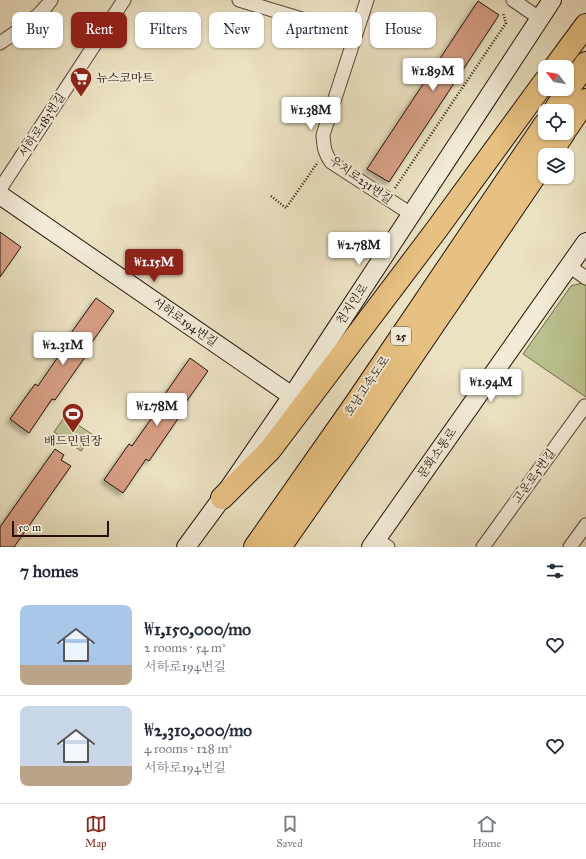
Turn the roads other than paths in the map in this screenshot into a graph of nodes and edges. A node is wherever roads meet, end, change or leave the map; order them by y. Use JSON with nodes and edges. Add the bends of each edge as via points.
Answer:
{"nodes":[{"id":1,"x":51,"y":0,"type":"edge"},
{"id":2,"x":124,"y":0,"type":"edge"},
{"id":3,"x":239,"y":0,"type":"edge"},
{"id":4,"x":367,"y":0,"type":"edge"},
{"id":5,"x":513,"y":0,"type":"edge"},
{"id":6,"x":552,"y":0,"type":"edge"},
{"id":7,"x":279,"y":12,"type":"edge"},
{"id":8,"x":362,"y":15,"type":"edge"},
{"id":9,"x":539,"y":18,"type":"junction"},
{"id":10,"x":586,"y":25,"type":"edge"},
{"id":11,"x":0,"y":43,"type":"edge"},
{"id":12,"x":351,"y":48,"type":"edge"},
{"id":13,"x":560,"y":60,"type":"edge"},
{"id":14,"x":586,"y":63,"type":"edge"},
{"id":15,"x":538,"y":91,"type":"edge"},
{"id":16,"x":586,"y":100,"type":"edge"},
{"id":17,"x":559,"y":104,"type":"edge"},
{"id":18,"x":574,"y":118,"type":"edge"},
{"id":19,"x":538,"y":134,"type":"edge"},
{"id":20,"x":538,"y":170,"type":"edge"},
{"id":21,"x":0,"y":189,"type":"edge"},
{"id":22,"x":0,"y":195,"type":"edge"},
{"id":23,"x":411,"y":214,"type":"junction"},
{"id":24,"x":586,"y":242,"type":"edge"},
{"id":25,"x":569,"y":266,"type":"junction"},
{"id":26,"x":586,"y":278,"type":"edge"},
{"id":27,"x":292,"y":396,"type":"junction"},
{"id":28,"x":586,"y":407,"type":"edge"},
{"id":29,"x":222,"y":498,"type":"junction"},
{"id":30,"x":586,"y":525,"type":"edge"},
{"id":31,"x":378,"y":544,"type":"edge"},
{"id":32,"x":186,"y":547,"type":"edge"},
{"id":33,"x":255,"y":547,"type":"edge"},
{"id":34,"x":280,"y":547,"type":"edge"},
{"id":35,"x":483,"y":547,"type":"edge"},
{"id":36,"x":570,"y":547,"type":"edge"}],
"edges":[{"from":1,"to":11,"type":"street","via":[[38,16]]},
{"from":2,"to":21,"type":"street","name":"서하로183번길"},
{"from":3,"to":7,"type":"street"},
{"from":4,"to":8,"type":"street","name":"우치로231번길"},
{"from":5,"to":9,"type":"street"},
{"from":6,"to":9,"type":"street","name":"천지인로"},
{"from":9,"to":23,"type":"street","name":"천지인로"},
{"from":10,"to":13,"type":"highway"},
{"from":12,"to":23,"type":"street","name":"우치로231번길","via":[[323,135],[325,152],[331,162]]},
{"from":14,"to":17,"type":"highway"},
{"from":15,"to":29,"type":"highway","via":[[270,450]]},
{"from":16,"to":18,"type":"highway"},
{"from":19,"to":33,"type":"highway","name":"호남고속도로","number":"25"},
{"from":20,"to":34,"type":"highway","name":"호남고속도로","number":"25"},
{"from":22,"to":27,"type":"street","name":"서하로194번길"},
{"from":23,"to":27,"type":"street","name":"천지인로"},
{"from":24,"to":25,"type":"street","name":"문화소통로"},
{"from":25,"to":26,"type":"street"},
{"from":25,"to":31,"type":"street","name":"문화소통로"},
{"from":27,"to":29,"type":"street","name":"천지인로"},
{"from":28,"to":35,"type":"street","name":"고운로5번길","via":[[584,406]]},
{"from":29,"to":32,"type":"street","name":"천지인로"},
{"from":30,"to":36,"type":"street"}]}
